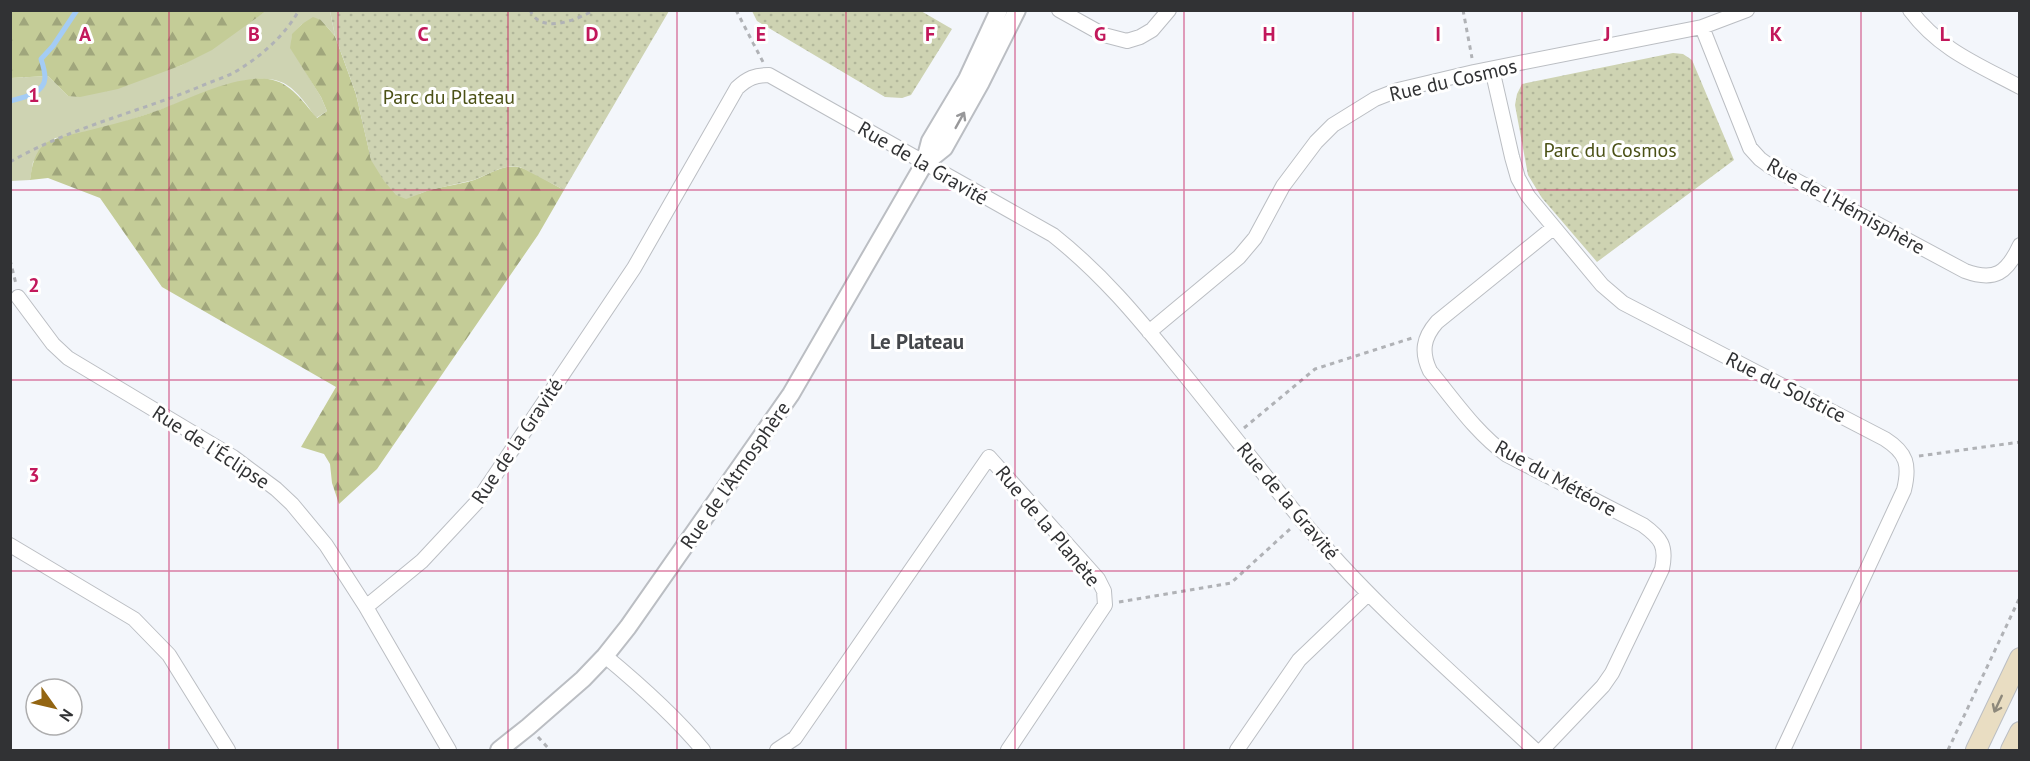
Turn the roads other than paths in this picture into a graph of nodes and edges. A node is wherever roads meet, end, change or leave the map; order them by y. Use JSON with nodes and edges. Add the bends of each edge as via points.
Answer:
{"nodes":[{"id":1,"x":999,"y":10,"type":"edge"},
{"id":2,"x":1017,"y":10,"type":"edge"},
{"id":3,"x":1059,"y":10,"type":"edge"},
{"id":4,"x":1169,"y":10,"type":"edge"},
{"id":5,"x":1747,"y":10,"type":"edge"},
{"id":6,"x":1910,"y":10,"type":"edge"},
{"id":7,"x":1702,"y":27,"type":"junction"},
{"id":8,"x":1492,"y":69,"type":"junction"},
{"id":9,"x":2019,"y":87,"type":"edge"},
{"id":10,"x":924,"y":164,"type":"junction"},
{"id":11,"x":1553,"y":228,"type":"junction"},
{"id":12,"x":2019,"y":245,"type":"edge"},
{"id":13,"x":18,"y":297,"type":"road end"},
{"id":14,"x":1149,"y":332,"type":"junction"},
{"id":15,"x":10,"y":545,"type":"edge"},
{"id":16,"x":1368,"y":594,"type":"junction"},
{"id":17,"x":366,"y":607,"type":"junction"},
{"id":18,"x":605,"y":656,"type":"junction"},
{"id":19,"x":2019,"y":658,"type":"edge"},
{"id":20,"x":2019,"y":732,"type":"edge"},
{"id":21,"x":228,"y":750,"type":"edge"},
{"id":22,"x":449,"y":750,"type":"edge"},
{"id":23,"x":499,"y":750,"type":"edge"},
{"id":24,"x":703,"y":750,"type":"edge"},
{"id":25,"x":777,"y":750,"type":"edge"},
{"id":26,"x":1008,"y":750,"type":"edge"},
{"id":27,"x":1237,"y":750,"type":"edge"},
{"id":28,"x":1535,"y":750,"type":"edge"},
{"id":29,"x":1542,"y":750,"type":"edge"},
{"id":30,"x":1783,"y":750,"type":"edge"},
{"id":31,"x":1976,"y":750,"type":"edge"},
{"id":32,"x":2011,"y":750,"type":"edge"}],
"edges":[{"from":1,"to":10,"type":"street","name":"Rue de l'Atmosphère","via":[[967,79],[930,141]]},
{"from":10,"to":2,"type":"street","name":"Rue de l'Atmosphère","one_way":true,"via":[[944,148]]},
{"from":3,"to":4,"type":"street","via":[[1104,35],[1127,41],[1152,30]]},
{"from":5,"to":7,"type":"street","name":"Rue du Cosmos"},
{"from":6,"to":9,"type":"street","via":[[1942,44]]},
{"from":7,"to":8,"type":"street","name":"Rue du Cosmos"},
{"from":7,"to":12,"type":"street","name":"Rue de l'Hémisphère","via":[[1750,148],[1771,167],[1965,271],[1991,276],[2004,270]]},
{"from":8,"to":11,"type":"street","name":"Rue du Solstice","via":[[1518,178]]},
{"from":8,"to":14,"type":"street","name":"Rue du Cosmos","via":[[1398,90],[1375,99],[1334,125],[1299,163],[1255,238],[1239,257]]},
{"from":10,"to":14,"type":"street","name":"Rue de la Gravité","via":[[1053,235],[1108,284]]},
{"from":10,"to":17,"type":"street","name":"Rue de la Gravité","via":[[769,75],[747,79],[737,88],[634,268],[477,502],[422,561]]},
{"from":10,"to":18,"type":"street","name":"Rue de l'Atmosphère","via":[[791,394]]},
{"from":11,"to":29,"type":"street","name":"Rue du Météore","via":[[1437,322],[1428,333],[1424,351],[1430,371],[1494,446],[1643,525],[1663,544],[1662,569],[1612,673]]},
{"from":11,"to":30,"type":"street","name":"Rue du Solstice","via":[[1602,285],[1623,303],[1885,439],[1905,458],[1908,473],[1904,490]]},
{"from":13,"to":17,"type":"street","name":"Rue de l'Éclipse","via":[[68,358],[233,457],[276,489],[326,545]]},
{"from":14,"to":16,"type":"street","name":"Rue de la Gravité","via":[[1300,519]]},
{"from":15,"to":21,"type":"street","via":[[134,620],[169,655]]},
{"from":16,"to":27,"type":"street","via":[[1299,660]]},
{"from":16,"to":28,"type":"street","name":"Rue de la Gravité"},
{"from":17,"to":22,"type":"street","name":"Rue de l'Éclipse"},
{"from":18,"to":23,"type":"street","name":"Rue de l'Atmosphère"},
{"from":18,"to":24,"type":"street"},
{"from":19,"to":31,"type":"main road","one_way":true},
{"from":20,"to":32,"type":"main road"},
{"from":25,"to":26,"type":"street","name":"Rue de la Planète","via":[[795,738],[989,457],[1098,579],[1105,605]]}]}
